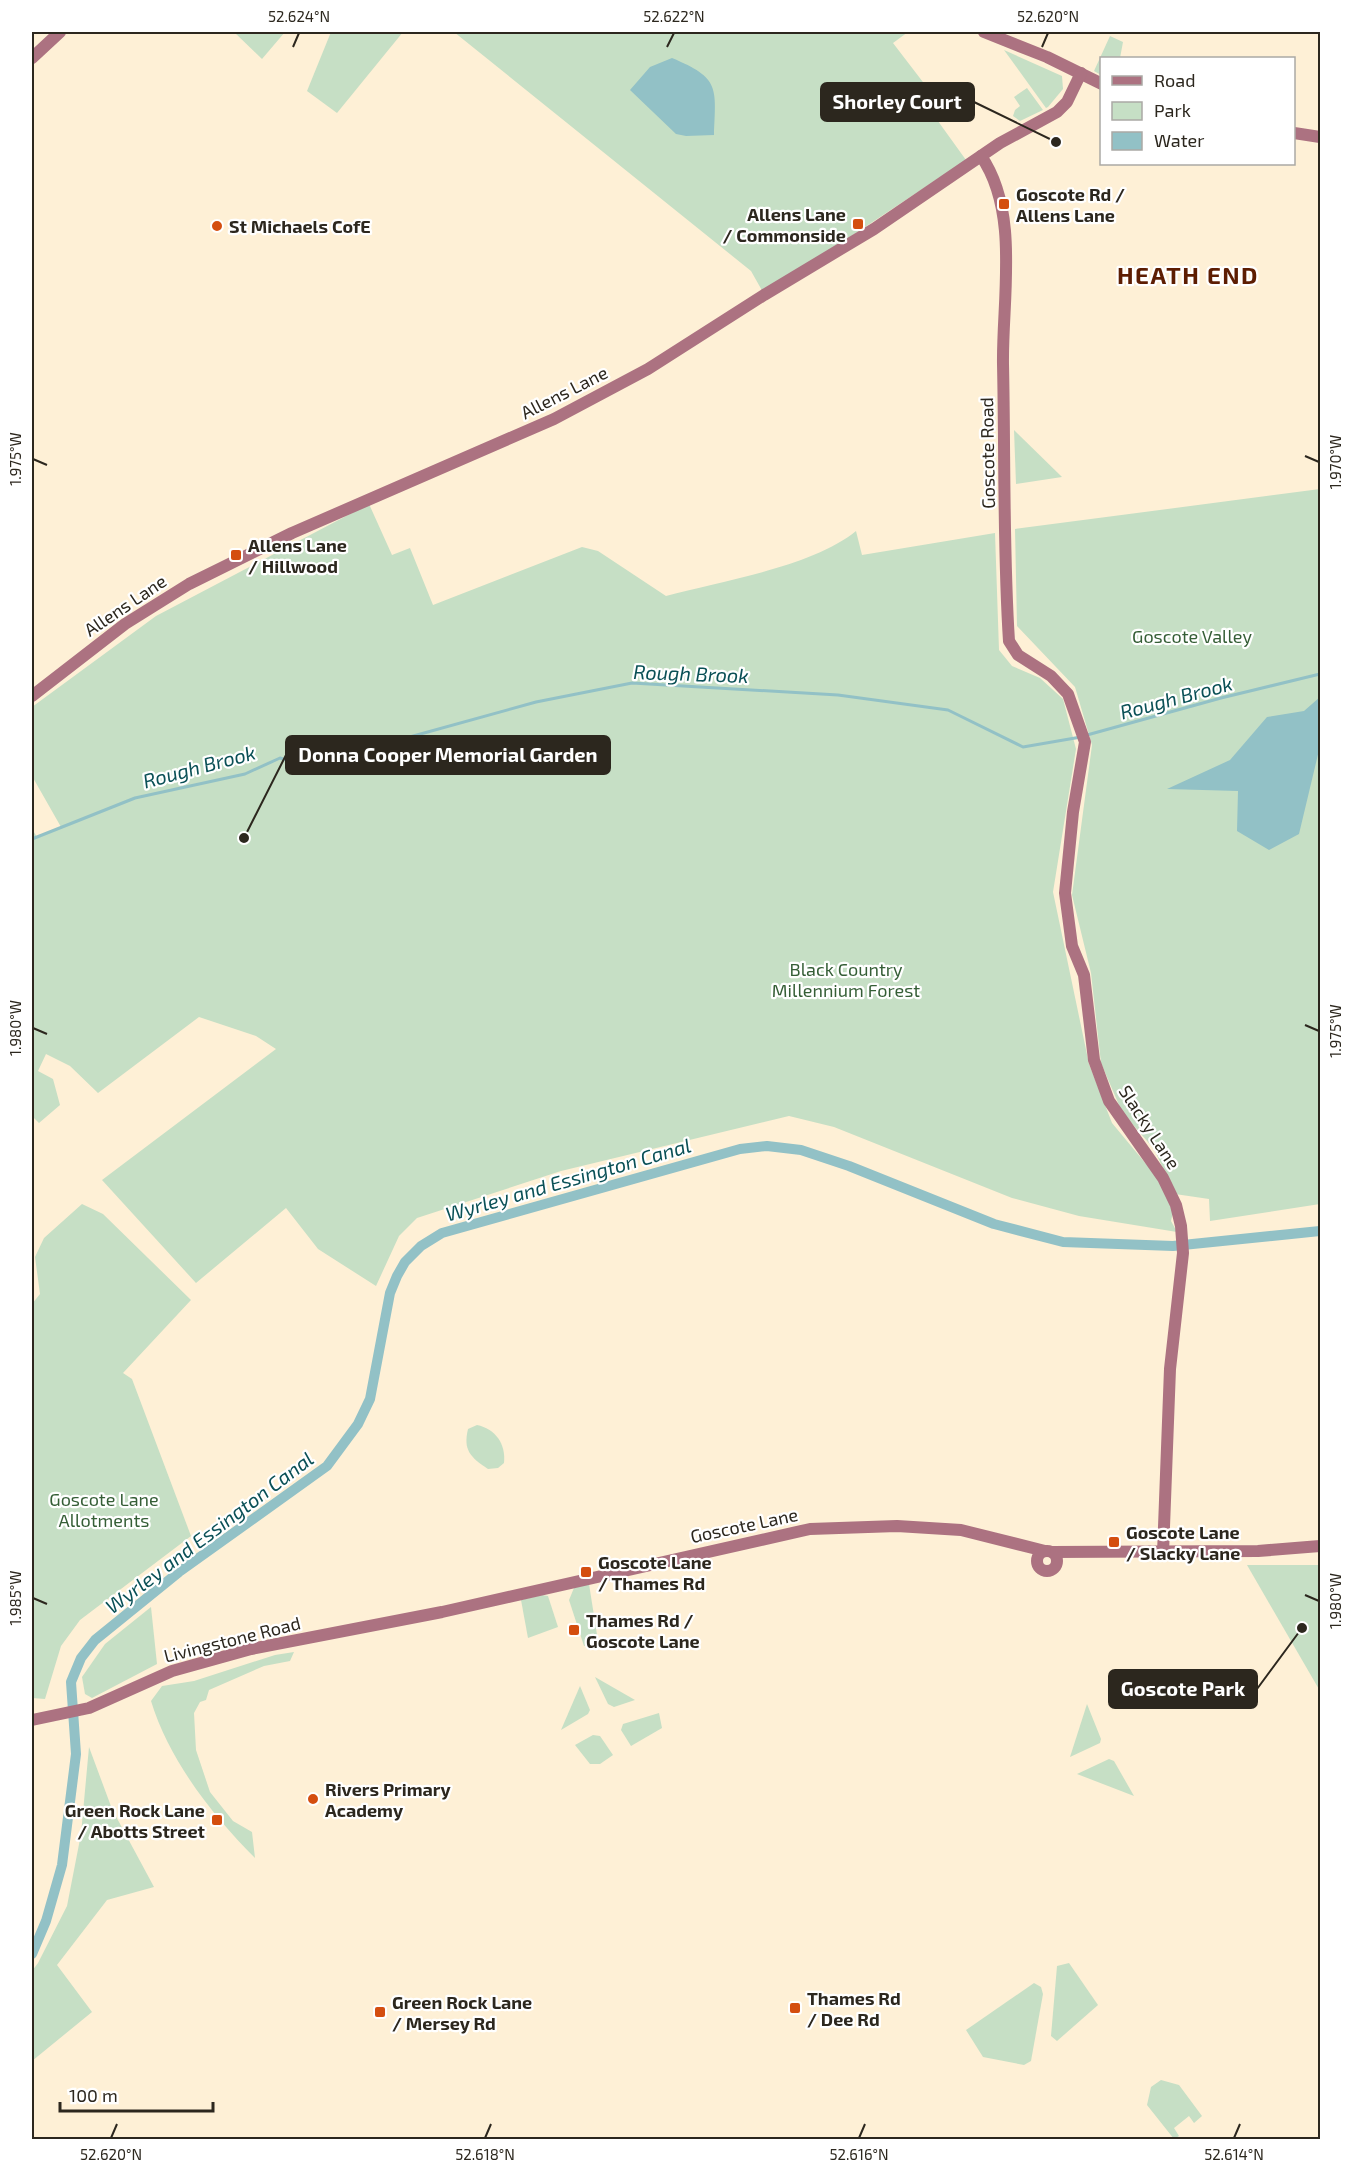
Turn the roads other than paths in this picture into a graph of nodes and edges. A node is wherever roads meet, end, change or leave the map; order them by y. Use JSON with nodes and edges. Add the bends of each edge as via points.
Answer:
{"nodes":[{"id":1,"x":60,"y":32,"type":"edge"},
{"id":2,"x":984,"y":32,"type":"edge"},
{"id":3,"x":32,"y":58,"type":"edge"},
{"id":4,"x":1081,"y":74,"type":"junction"},
{"id":5,"x":1100,"y":84,"type":"edge"},
{"id":6,"x":1295,"y":133,"type":"edge"},
{"id":7,"x":1320,"y":137,"type":"edge"},
{"id":8,"x":981,"y":156,"type":"junction"},
{"id":9,"x":32,"y":696,"type":"edge"},
{"id":10,"x":1080,"y":724,"type":"joint"},
{"id":11,"x":1017,"y":1545,"type":"junction"},
{"id":12,"x":1320,"y":1546,"type":"edge"},
{"id":13,"x":1163,"y":1552,"type":"junction"},
{"id":14,"x":1051,"y":1555,"type":"junction"},
{"id":15,"x":1037,"y":1563,"type":"junction"},
{"id":16,"x":376,"y":1625,"type":"joint"},
{"id":17,"x":32,"y":1720,"type":"edge"}],
"edges":[{"from":1,"to":3,"type":"street"},
{"from":2,"to":4,"type":"street"},
{"from":4,"to":5,"type":"street"},
{"from":4,"to":8,"type":"street","name":"Allens Lane","via":[[1062,108]]},
{"from":6,"to":7,"type":"street"},
{"from":8,"to":9,"type":"street","name":"Allens Lane","via":[[874,230],[648,369],[554,419],[292,533],[189,584],[125,624]]},
{"from":8,"to":10,"type":"street","name":"Goscote Road","via":[[998,187],[1004,223],[1009,641],[1018,655],[1051,676],[1068,694]]},
{"from":10,"to":13,"type":"street","name":"Slacky Lane","via":[[1085,742],[1065,893],[1072,946],[1084,975],[1094,1060],[1109,1101],[1163,1178],[1176,1204],[1181,1231],[1183,1253],[1170,1369]]},
{"from":11,"to":14,"type":"street","name":"Goscote Lane"},
{"from":11,"to":15,"type":"street","name":"Goscote Lane"},
{"from":11,"to":16,"type":"street","name":"Goscote Lane","via":[[978,1533],[932,1528],[810,1529]]},
{"from":12,"to":13,"type":"street"},
{"from":13,"to":14,"type":"street"},
{"from":14,"to":15,"type":"street","via":[[1038,1555]]},
{"from":14,"to":15,"type":"street","via":[[1053,1569],[1046,1570]]},
{"from":16,"to":17,"type":"street","name":"Livingstone Road","via":[[251,1649],[192,1665],[151,1678],[90,1708]]}]}
